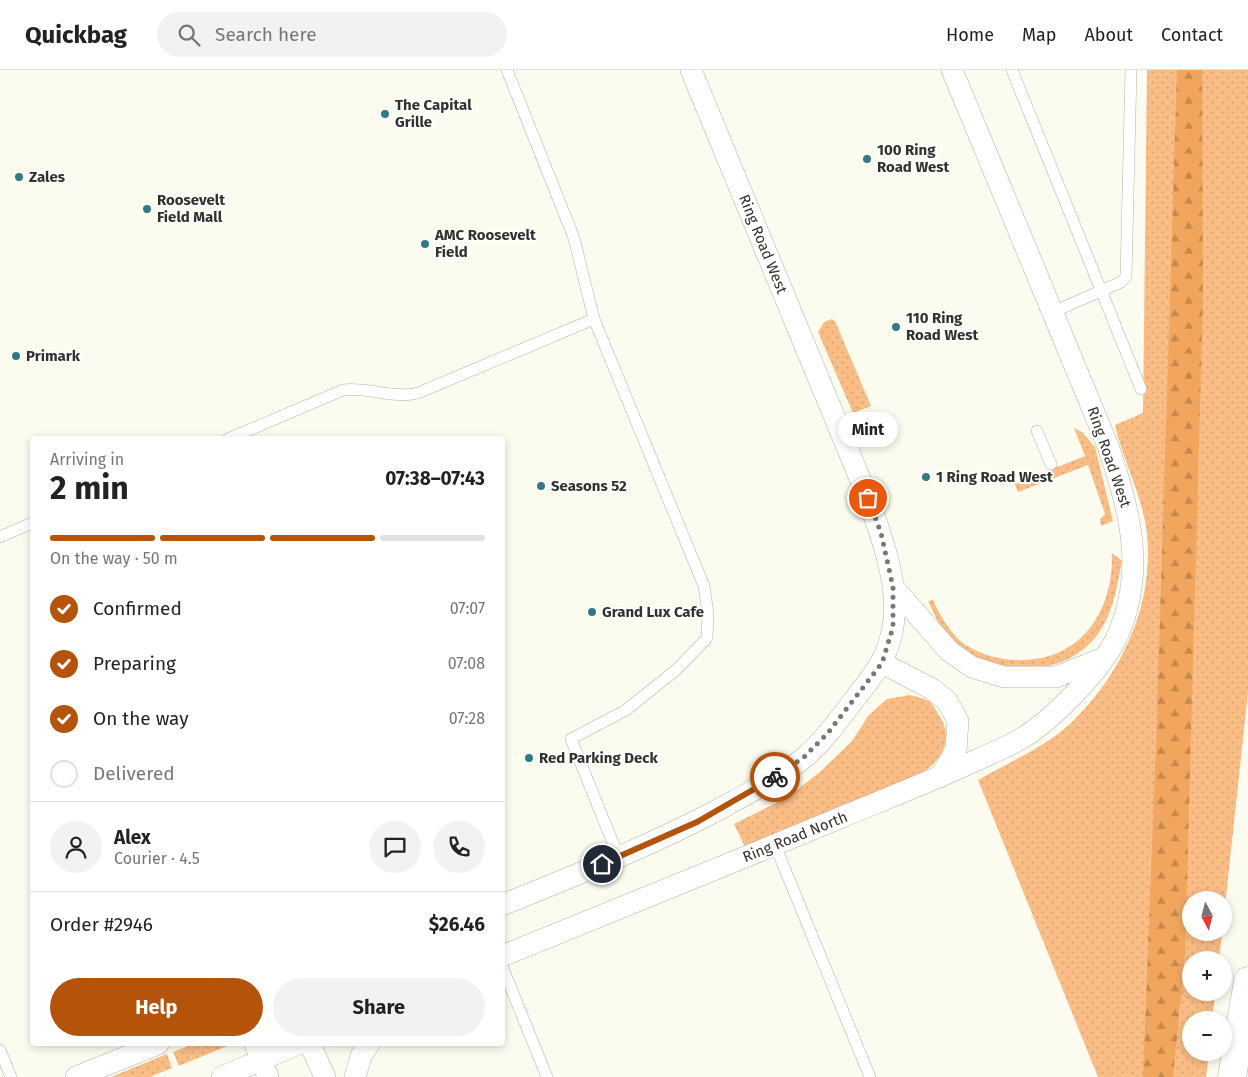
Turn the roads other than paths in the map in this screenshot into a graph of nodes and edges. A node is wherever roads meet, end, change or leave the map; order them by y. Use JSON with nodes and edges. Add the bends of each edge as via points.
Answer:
{"nodes":[{"id":1,"x":507,"y":70,"type":"edge"},
{"id":2,"x":691,"y":70,"type":"edge"},
{"id":3,"x":952,"y":70,"type":"edge"},
{"id":4,"x":1012,"y":70,"type":"edge"},
{"id":5,"x":1131,"y":70,"type":"edge"},
{"id":6,"x":1101,"y":291,"type":"junction"},
{"id":7,"x":1053,"y":312,"type":"junction"},
{"id":8,"x":594,"y":319,"type":"junction"},
{"id":9,"x":1141,"y":389,"type":"dead end"},
{"id":10,"x":1037,"y":431,"type":"dead end"},
{"id":11,"x":235,"y":436,"type":"edge"},
{"id":12,"x":1051,"y":464,"type":"dead end"},
{"id":13,"x":30,"y":524,"type":"edge"},
{"id":14,"x":0,"y":537,"type":"edge"},
{"id":15,"x":893,"y":587,"type":"junction"},
{"id":16,"x":1106,"y":657,"type":"junction"},
{"id":17,"x":882,"y":663,"type":"junction"},
{"id":18,"x":940,"y":777,"type":"junction"},
{"id":19,"x":775,"y":844,"type":"junction"},
{"id":20,"x":619,"y":858,"type":"junction"},
{"id":21,"x":505,"y":904,"type":"edge"},
{"id":22,"x":505,"y":955,"type":"edge"},
{"id":23,"x":505,"y":973,"type":"edge"},
{"id":24,"x":1248,"y":981,"type":"edge"},
{"id":25,"x":152,"y":1046,"type":"edge"},
{"id":26,"x":293,"y":1046,"type":"edge"},
{"id":27,"x":311,"y":1046,"type":"edge"},
{"id":28,"x":368,"y":1046,"type":"edge"},
{"id":29,"x":0,"y":1050,"type":"edge"},
{"id":30,"x":261,"y":1060,"type":"edge"},
{"id":31,"x":11,"y":1077,"type":"edge"},
{"id":32,"x":76,"y":1077,"type":"edge"},
{"id":33,"x":222,"y":1077,"type":"edge"},
{"id":34,"x":325,"y":1077,"type":"edge"},
{"id":35,"x":355,"y":1077,"type":"edge"},
{"id":36,"x":547,"y":1077,"type":"edge"},
{"id":37,"x":870,"y":1077,"type":"edge"},
{"id":38,"x":1232,"y":1077,"type":"edge"}],
"edges":[{"from":1,"to":8,"type":"lane","via":[[574,238]]},
{"from":2,"to":15,"type":"street","name":"Ring Road West","via":[[868,498],[881,533]]},
{"from":3,"to":7,"type":"street","name":"Ring Road West"},
{"from":4,"to":6,"type":"lane"},
{"from":5,"to":6,"type":"lane","via":[[1126,277]]},
{"from":6,"to":7,"type":"lane"},
{"from":6,"to":9,"type":"lane"},
{"from":7,"to":16,"type":"street","name":"Ring Road West","via":[[1108,446],[1132,527],[1133,578],[1128,605]]},
{"from":8,"to":11,"type":"lane","via":[[418,392],[408,395],[343,390]]},
{"from":8,"to":20,"type":"lane","via":[[704,586],[708,614],[707,638],[676,670],[626,710],[571,739]]},
{"from":10,"to":12,"type":"lane"},
{"from":13,"to":14,"type":"lane"},
{"from":15,"to":16,"type":"street","via":[[949,651],[972,666],[1004,677],[1056,677]]},
{"from":15,"to":17,"type":"street","via":[[893,627]]},
{"from":16,"to":18,"type":"street","name":"Ring Road West","via":[[1050,719],[1022,738]]},
{"from":17,"to":18,"type":"street","via":[[932,689],[947,701],[958,721],[956,750]]},
{"from":17,"to":20,"type":"street","via":[[827,734],[804,757],[760,787],[697,822]]},
{"from":18,"to":19,"type":"street","name":"Ring Road North"},
{"from":19,"to":22,"type":"street","name":"Ring Road North"},
{"from":19,"to":37,"type":"lane"},
{"from":20,"to":21,"type":"street"},
{"from":23,"to":36,"type":"lane"},
{"from":24,"to":38,"type":"main road"},
{"from":25,"to":32,"type":"street"},
{"from":26,"to":30,"type":"street"},
{"from":27,"to":34,"type":"street"},
{"from":28,"to":35,"type":"street"},
{"from":29,"to":31,"type":"lane"},
{"from":30,"to":33,"type":"street"}]}
